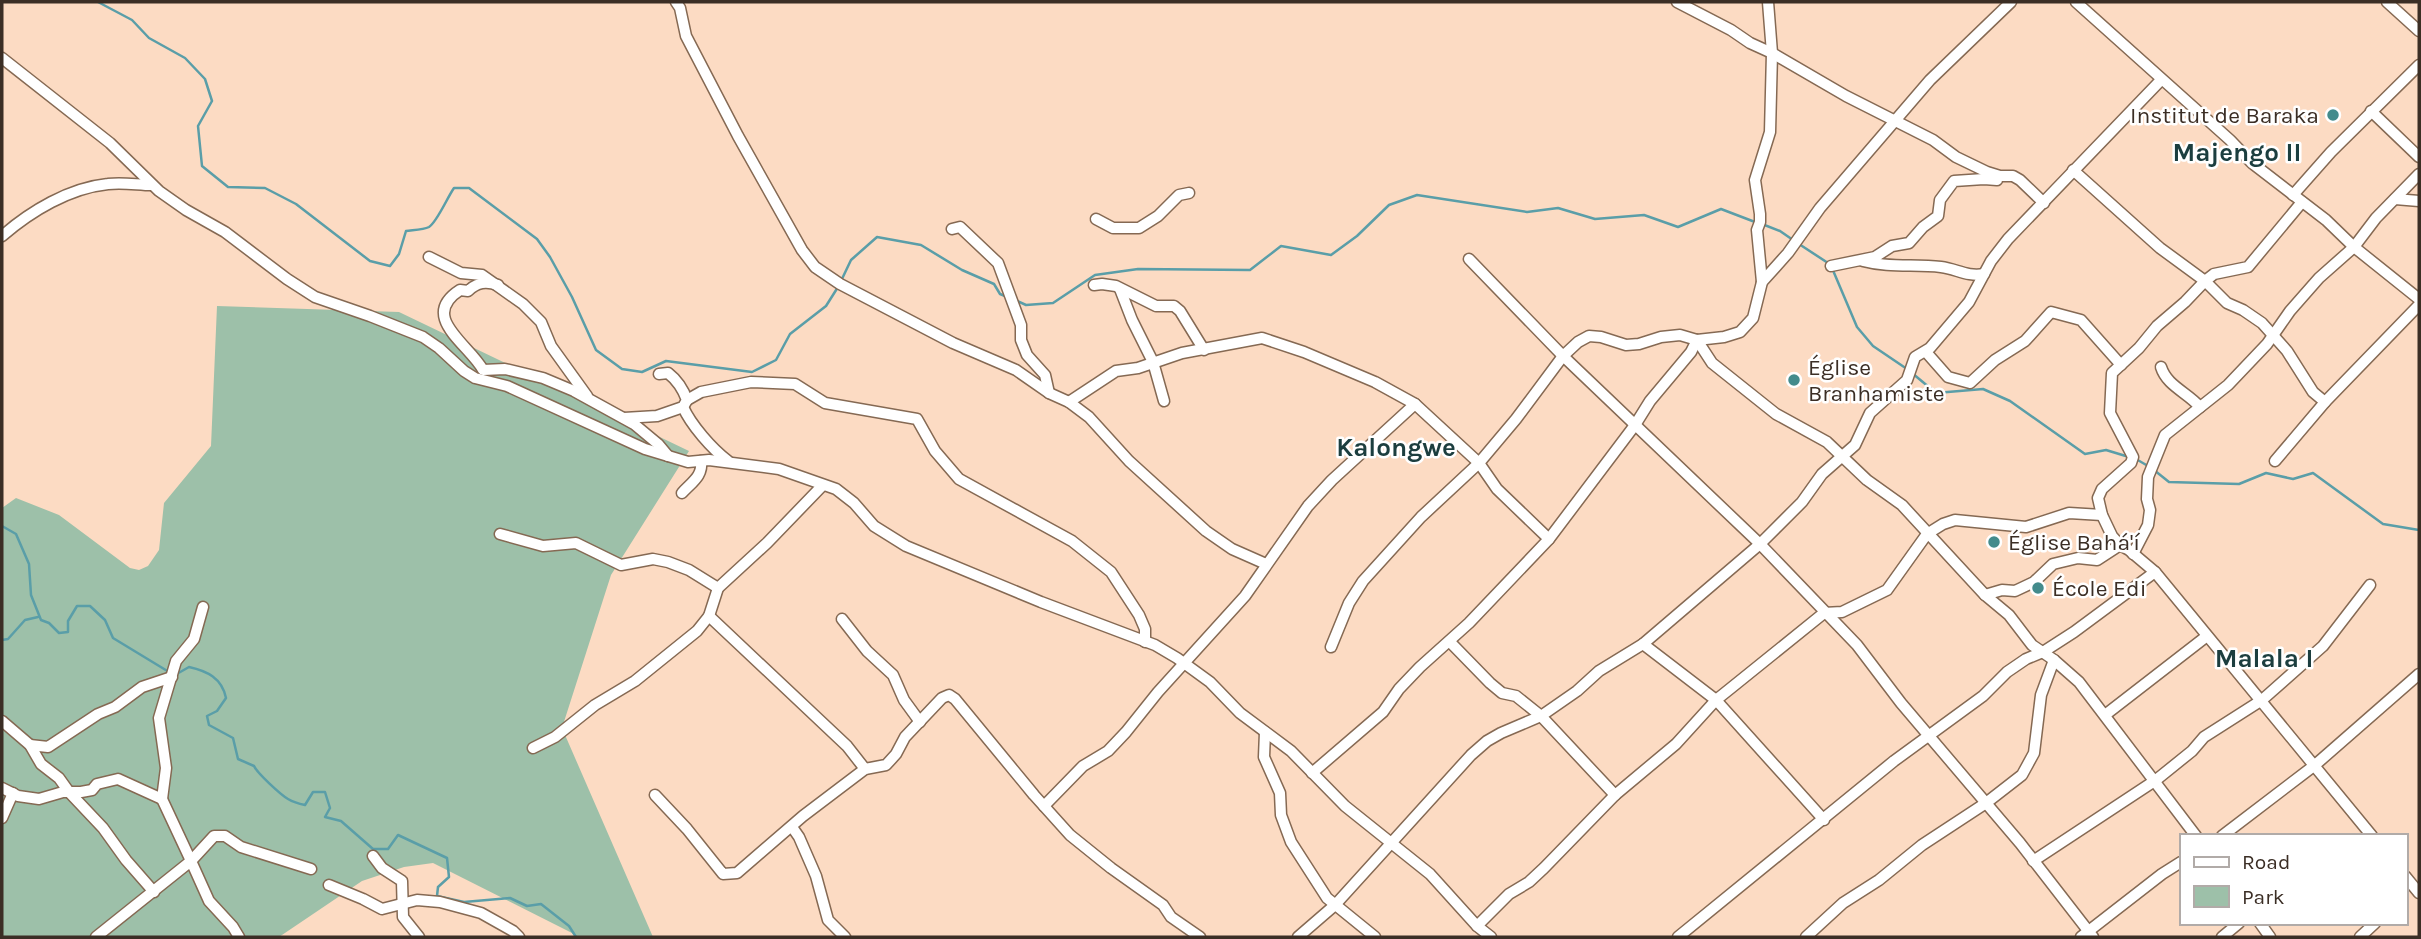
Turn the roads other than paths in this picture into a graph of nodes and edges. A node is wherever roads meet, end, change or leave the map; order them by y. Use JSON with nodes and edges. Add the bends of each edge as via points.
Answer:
{"nodes":[{"id":1,"x":676,"y":2,"type":"edge"},
{"id":2,"x":1677,"y":2,"type":"edge"},
{"id":3,"x":1768,"y":2,"type":"edge"},
{"id":4,"x":2011,"y":2,"type":"edge"},
{"id":5,"x":2076,"y":2,"type":"edge"},
{"id":6,"x":2387,"y":2,"type":"edge"},
{"id":7,"x":2419,"y":31,"type":"edge"},
{"id":8,"x":1772,"y":52,"type":"junction"},
{"id":9,"x":2,"y":58,"type":"edge"},
{"id":10,"x":2419,"y":65,"type":"edge"},
{"id":11,"x":2161,"y":80,"type":"junction"},
{"id":12,"x":2371,"y":111,"type":"junction"},
{"id":13,"x":1897,"y":120,"type":"junction"},
{"id":14,"x":2419,"y":157,"type":"edge"},
{"id":15,"x":2073,"y":170,"type":"junction"},
{"id":16,"x":2419,"y":174,"type":"edge"},
{"id":17,"x":2020,"y":180,"type":"junction"},
{"id":18,"x":152,"y":185,"type":"junction"},
{"id":19,"x":1188,"y":192,"type":"dead end"},
{"id":20,"x":2297,"y":198,"type":"junction"},
{"id":21,"x":2395,"y":199,"type":"junction"},
{"id":22,"x":2419,"y":201,"type":"edge"},
{"id":23,"x":2044,"y":203,"type":"junction"},
{"id":24,"x":1096,"y":219,"type":"dead end"},
{"id":25,"x":952,"y":229,"type":"dead end"},
{"id":26,"x":2,"y":236,"type":"edge"},
{"id":27,"x":2354,"y":247,"type":"junction"},
{"id":28,"x":429,"y":257,"type":"dead end"},
{"id":29,"x":1469,"y":259,"type":"dead end"},
{"id":30,"x":1857,"y":259,"type":"junction"},
{"id":31,"x":1831,"y":265,"type":"dead end"},
{"id":32,"x":1984,"y":274,"type":"junction"},
{"id":33,"x":2205,"y":281,"type":"junction"},
{"id":34,"x":1762,"y":282,"type":"junction"},
{"id":35,"x":498,"y":285,"type":"junction"},
{"id":36,"x":1094,"y":285,"type":"dead end"},
{"id":37,"x":1120,"y":289,"type":"junction"},
{"id":38,"x":2419,"y":299,"type":"edge"},
{"id":39,"x":2419,"y":305,"type":"edge"},
{"id":40,"x":2273,"y":334,"type":"junction"},
{"id":41,"x":1697,"y":340,"type":"junction"},
{"id":42,"x":439,"y":348,"type":"junction"},
{"id":43,"x":1203,"y":350,"type":"junction"},
{"id":44,"x":1926,"y":352,"type":"junction"},
{"id":45,"x":1563,"y":356,"type":"junction"},
{"id":46,"x":1153,"y":362,"type":"junction"},
{"id":47,"x":2121,"y":365,"type":"junction"},
{"id":48,"x":2161,"y":367,"type":"dead end"},
{"id":49,"x":483,"y":370,"type":"junction"},
{"id":50,"x":659,"y":374,"type":"dead end"},
{"id":51,"x":507,"y":387,"type":"junction"},
{"id":52,"x":1049,"y":393,"type":"junction"},
{"id":53,"x":591,"y":401,"type":"junction"},
{"id":54,"x":1164,"y":401,"type":"dead end"},
{"id":55,"x":1069,"y":402,"type":"junction"},
{"id":56,"x":2325,"y":402,"type":"junction"},
{"id":57,"x":685,"y":404,"type":"junction"},
{"id":58,"x":1415,"y":404,"type":"junction"},
{"id":59,"x":2200,"y":407,"type":"junction"},
{"id":60,"x":622,"y":419,"type":"junction"},
{"id":61,"x":1635,"y":425,"type":"junction"},
{"id":62,"x":1842,"y":455,"type":"junction"},
{"id":63,"x":668,"y":456,"type":"junction"},
{"id":64,"x":701,"y":461,"type":"junction"},
{"id":65,"x":2276,"y":461,"type":"dead end"},
{"id":66,"x":729,"y":462,"type":"junction"},
{"id":67,"x":1479,"y":463,"type":"junction"},
{"id":68,"x":822,"y":486,"type":"junction"},
{"id":69,"x":682,"y":493,"type":"dead end"},
{"id":70,"x":2102,"y":515,"type":"junction"},
{"id":71,"x":500,"y":534,"type":"dead end"},
{"id":72,"x":1927,"y":534,"type":"junction"},
{"id":73,"x":1549,"y":539,"type":"junction"},
{"id":74,"x":1760,"y":544,"type":"junction"},
{"id":75,"x":2120,"y":545,"type":"junction"},
{"id":76,"x":2133,"y":554,"type":"junction"},
{"id":77,"x":1266,"y":564,"type":"junction"},
{"id":78,"x":2155,"y":572,"type":"junction"},
{"id":79,"x":2370,"y":585,"type":"dead end"},
{"id":80,"x":718,"y":588,"type":"junction"},
{"id":81,"x":1985,"y":595,"type":"junction"},
{"id":82,"x":203,"y":607,"type":"dead end"},
{"id":83,"x":1824,"y":612,"type":"junction"},
{"id":84,"x":709,"y":616,"type":"junction"},
{"id":85,"x":842,"y":619,"type":"dead end"},
{"id":86,"x":2207,"y":636,"type":"junction"},
{"id":87,"x":1145,"y":642,"type":"junction"},
{"id":88,"x":1450,"y":642,"type":"junction"},
{"id":89,"x":1643,"y":644,"type":"junction"},
{"id":90,"x":1331,"y":647,"type":"dead end"},
{"id":91,"x":2043,"y":652,"type":"junction"},
{"id":92,"x":2054,"y":660,"type":"junction"},
{"id":93,"x":1184,"y":663,"type":"junction"},
{"id":94,"x":2419,"y":674,"type":"edge"},
{"id":95,"x":172,"y":677,"type":"junction"},
{"id":96,"x":1716,"y":700,"type":"junction"},
{"id":97,"x":2262,"y":700,"type":"junction"},
{"id":98,"x":2105,"y":715,"type":"junction"},
{"id":99,"x":1541,"y":716,"type":"junction"},
{"id":100,"x":2,"y":721,"type":"edge"},
{"id":101,"x":920,"y":722,"type":"junction"},
{"id":102,"x":1265,"y":732,"type":"junction"},
{"id":103,"x":1929,"y":736,"type":"junction"},
{"id":104,"x":30,"y":746,"type":"junction"},
{"id":105,"x":533,"y":748,"type":"dead end"},
{"id":106,"x":2315,"y":765,"type":"junction"},
{"id":107,"x":865,"y":769,"type":"junction"},
{"id":108,"x":1312,"y":773,"type":"junction"},
{"id":109,"x":2156,"y":780,"type":"junction"},
{"id":110,"x":2,"y":788,"type":"edge"},
{"id":111,"x":69,"y":792,"type":"junction"},
{"id":112,"x":655,"y":795,"type":"dead end"},
{"id":113,"x":1615,"y":795,"type":"junction"},
{"id":114,"x":162,"y":799,"type":"junction"},
{"id":115,"x":8,"y":801,"type":"edge"},
{"id":116,"x":1986,"y":803,"type":"junction"},
{"id":117,"x":1044,"y":806,"type":"junction"},
{"id":118,"x":2,"y":818,"type":"edge"},
{"id":119,"x":1824,"y":820,"type":"junction"},
{"id":120,"x":792,"y":827,"type":"junction"},
{"id":121,"x":2365,"y":833,"type":"edge"},
{"id":122,"x":2195,"y":834,"type":"edge"},
{"id":123,"x":2224,"y":834,"type":"edge"},
{"id":124,"x":1393,"y":844,"type":"junction"},
{"id":125,"x":373,"y":856,"type":"dead end"},
{"id":126,"x":191,"y":861,"type":"junction"},
{"id":127,"x":2033,"y":861,"type":"junction"},
{"id":128,"x":2180,"y":863,"type":"edge"},
{"id":129,"x":311,"y":869,"type":"dead end"},
{"id":130,"x":329,"y":885,"type":"dead end"},
{"id":131,"x":154,"y":892,"type":"junction"},
{"id":132,"x":402,"y":905,"type":"junction"},
{"id":133,"x":1335,"y":905,"type":"junction"},
{"id":134,"x":2237,"y":925,"type":"edge"},
{"id":135,"x":2373,"y":925,"type":"edge"},
{"id":136,"x":1477,"y":926,"type":"junction"},
{"id":137,"x":2088,"y":936,"type":"edge"},
{"id":138,"x":96,"y":937,"type":"edge"},
{"id":139,"x":239,"y":937,"type":"edge"},
{"id":140,"x":419,"y":937,"type":"edge"},
{"id":141,"x":519,"y":937,"type":"edge"},
{"id":142,"x":845,"y":937,"type":"edge"},
{"id":143,"x":1200,"y":937,"type":"edge"},
{"id":144,"x":1298,"y":937,"type":"edge"},
{"id":145,"x":1375,"y":937,"type":"edge"},
{"id":146,"x":1491,"y":937,"type":"edge"},
{"id":147,"x":1678,"y":937,"type":"edge"},
{"id":148,"x":1806,"y":937,"type":"edge"},
{"id":149,"x":2222,"y":937,"type":"edge"},
{"id":150,"x":2360,"y":937,"type":"edge"}],
"edges":[{"from":1,"to":52,"type":"street","via":[[696,57],[809,262],[851,290],[1016,370]]},
{"from":2,"to":8,"type":"street"},
{"from":3,"to":8,"type":"street"},
{"from":4,"to":13,"type":"street","via":[[1930,80]]},
{"from":5,"to":11,"type":"street"},
{"from":6,"to":7,"type":"street"},
{"from":8,"to":13,"type":"street"},
{"from":8,"to":34,"type":"street","via":[[1770,132],[1755,180]]},
{"from":9,"to":18,"type":"street","via":[[101,135]]},
{"from":10,"to":12,"type":"street"},
{"from":11,"to":15,"type":"street"},
{"from":11,"to":20,"type":"street"},
{"from":12,"to":14,"type":"street"},
{"from":12,"to":20,"type":"street"},
{"from":13,"to":17,"type":"street","via":[[1956,157],[1987,172]]},
{"from":13,"to":34,"type":"street"},
{"from":15,"to":23,"type":"street"},
{"from":15,"to":33,"type":"street","via":[[2160,248]]},
{"from":16,"to":21,"type":"street"},
{"from":17,"to":23,"type":"street"},
{"from":17,"to":30,"type":"street","via":[[1954,181],[1940,200],[1938,216],[1909,243]]},
{"from":18,"to":26,"type":"street","via":[[109,184],[75,192],[23,218]]},
{"from":18,"to":42,"type":"street","via":[[314,297],[423,337]]},
{"from":19,"to":24,"type":"street","via":[[1139,228],[1113,228]]},
{"from":20,"to":27,"type":"street"},
{"from":20,"to":33,"type":"street","via":[[2248,267],[2214,274]]},
{"from":21,"to":22,"type":"street"},
{"from":21,"to":27,"type":"street"},
{"from":23,"to":32,"type":"street","via":[[2008,239]]},
{"from":25,"to":52,"type":"street","via":[[960,227],[998,263],[1021,325],[1021,340],[1027,355],[1045,375]]},
{"from":27,"to":38,"type":"street"},
{"from":27,"to":40,"type":"street","via":[[2319,278]]},
{"from":28,"to":35,"type":"street"},
{"from":29,"to":45,"type":"street"},
{"from":30,"to":31,"type":"street"},
{"from":30,"to":32,"type":"street"},
{"from":32,"to":44,"type":"street","via":[[1969,302]]},
{"from":33,"to":40,"type":"street","via":[[2227,303]]},
{"from":33,"to":47,"type":"street"},
{"from":34,"to":41,"type":"street","via":[[1753,318],[1740,332]]},
{"from":35,"to":49,"type":"street","via":[[488,282],[460,290],[449,297],[444,310],[453,336]]},
{"from":35,"to":53,"type":"street","via":[[541,322],[551,346]]},
{"from":36,"to":37,"type":"street"},
{"from":37,"to":43,"type":"street","via":[[1156,306],[1174,306]]},
{"from":37,"to":46,"type":"street"},
{"from":39,"to":56,"type":"street"},
{"from":40,"to":56,"type":"street","via":[[2312,392]]},
{"from":40,"to":59,"type":"street","via":[[2228,385]]},
{"from":41,"to":45,"type":"street","via":[[1680,335],[1626,345],[1589,336]]},
{"from":41,"to":61,"type":"street"},
{"from":41,"to":62,"type":"street","via":[[1712,363],[1776,414]]},
{"from":42,"to":49,"type":"street"},
{"from":42,"to":51,"type":"street","via":[[464,371]]},
{"from":43,"to":46,"type":"street"},
{"from":43,"to":58,"type":"street","via":[[1262,338],[1375,382]]},
{"from":44,"to":47,"type":"street","via":[[1948,377],[1970,383],[2025,341],[2051,313],[2081,320]]},
{"from":44,"to":62,"type":"street","via":[[1915,356],[1910,377],[1872,411],[1855,445]]},
{"from":45,"to":61,"type":"street"},
{"from":45,"to":67,"type":"street"},
{"from":46,"to":54,"type":"street"},
{"from":46,"to":55,"type":"street","via":[[1116,371]]},
{"from":47,"to":70,"type":"street","via":[[2112,373],[2110,413],[2133,457],[2102,489],[2098,498]]},
{"from":48,"to":59,"type":"street","via":[[2169,383]]},
{"from":49,"to":51,"type":"street"},
{"from":49,"to":53,"type":"street","via":[[505,369],[543,378]]},
{"from":50,"to":57,"type":"street","via":[[675,378]]},
{"from":51,"to":63,"type":"street"},
{"from":52,"to":55,"type":"street"},
{"from":53,"to":60,"type":"street"},
{"from":55,"to":77,"type":"street","via":[[1206,531]]},
{"from":56,"to":65,"type":"street"},
{"from":57,"to":60,"type":"street","via":[[657,416]]},
{"from":57,"to":66,"type":"street","via":[[689,420]]},
{"from":57,"to":87,"type":"street","via":[[701,392],[751,382],[795,384],[825,403],[917,419],[935,451],[959,479],[1072,541],[1111,572],[1139,615]]},
{"from":58,"to":67,"type":"street"},
{"from":58,"to":77,"type":"street","via":[[1332,480]]},
{"from":59,"to":76,"type":"street","via":[[2165,435],[2148,477],[2148,525]]},
{"from":60,"to":63,"type":"street","via":[[643,430]]},
{"from":61,"to":73,"type":"street"},
{"from":61,"to":74,"type":"street"},
{"from":62,"to":72,"type":"street","via":[[1902,505]]},
{"from":62,"to":74,"type":"street"},
{"from":63,"to":64,"type":"street"},
{"from":64,"to":66,"type":"street"},
{"from":64,"to":69,"type":"street","via":[[702,470]]},
{"from":66,"to":68,"type":"street","via":[[779,469]]},
{"from":67,"to":73,"type":"street","via":[[1497,489]]},
{"from":67,"to":90,"type":"street","via":[[1421,517],[1363,581]]},
{"from":68,"to":80,"type":"street"},
{"from":68,"to":87,"type":"street","via":[[844,494],[874,526],[906,546]]},
{"from":70,"to":72,"type":"street","via":[[2069,513],[2026,527],[1955,520]]},
{"from":70,"to":75,"type":"street"},
{"from":71,"to":80,"type":"street","via":[[543,546],[576,543],[621,565],[653,559],[668,562]]},
{"from":72,"to":81,"type":"street"},
{"from":72,"to":83,"type":"street","via":[[1887,590],[1842,612]]},
{"from":73,"to":88,"type":"street"},
{"from":74,"to":83,"type":"street"},
{"from":74,"to":89,"type":"street"},
{"from":75,"to":76,"type":"street"},
{"from":75,"to":81,"type":"street","via":[[2097,560],[2078,558],[2053,564],[2034,582],[2015,591]]},
{"from":76,"to":78,"type":"street"},
{"from":77,"to":93,"type":"street","via":[[1245,596]]},
{"from":78,"to":86,"type":"street"},
{"from":78,"to":91,"type":"street"},
{"from":79,"to":97,"type":"street","via":[[2323,646]]},
{"from":80,"to":84,"type":"street"},
{"from":81,"to":91,"type":"street"},
{"from":82,"to":95,"type":"street","via":[[194,639],[176,661]]},
{"from":83,"to":96,"type":"street"},
{"from":83,"to":103,"type":"street","via":[[1857,645]]},
{"from":84,"to":105,"type":"street","via":[[698,631],[635,681]]},
{"from":84,"to":107,"type":"street","via":[[847,746]]},
{"from":85,"to":101,"type":"street","via":[[893,675]]},
{"from":86,"to":97,"type":"street"},
{"from":86,"to":98,"type":"street"},
{"from":87,"to":93,"type":"street"},
{"from":88,"to":99,"type":"street","via":[[1502,693],[1516,696]]},
{"from":88,"to":108,"type":"street","via":[[1406,681],[1383,712]]},
{"from":89,"to":96,"type":"street"},
{"from":89,"to":99,"type":"street"},
{"from":91,"to":92,"type":"street"},
{"from":91,"to":103,"type":"street","via":[[2007,672]]},
{"from":92,"to":98,"type":"street"},
{"from":92,"to":116,"type":"street","via":[[2042,695],[2034,753],[2022,775]]},
{"from":93,"to":102,"type":"street"},
{"from":93,"to":117,"type":"street","via":[[1113,746],[1083,766]]},
{"from":94,"to":106,"type":"street"},
{"from":95,"to":104,"type":"street","via":[[142,687],[48,747]]},
{"from":95,"to":114,"type":"street","via":[[159,718],[166,768]]},
{"from":96,"to":113,"type":"street","via":[[1676,744]]},
{"from":96,"to":119,"type":"street"},
{"from":97,"to":106,"type":"street"},
{"from":97,"to":109,"type":"street","via":[[2204,737]]},
{"from":98,"to":109,"type":"street"},
{"from":99,"to":113,"type":"street"},
{"from":99,"to":124,"type":"street","via":[[1487,741]]},
{"from":100,"to":104,"type":"street"},
{"from":101,"to":107,"type":"street","via":[[886,765]]},
{"from":101,"to":117,"type":"street","via":[[942,698],[949,695],[955,699]]},
{"from":102,"to":108,"type":"street"},
{"from":102,"to":133,"type":"street","via":[[1264,757],[1280,793],[1285,828],[1317,884]]},
{"from":103,"to":116,"type":"street"},
{"from":103,"to":119,"type":"street"},
{"from":104,"to":111,"type":"street"},
{"from":106,"to":121,"type":"street"},
{"from":106,"to":123,"type":"street"},
{"from":107,"to":120,"type":"street"},
{"from":108,"to":124,"type":"street"},
{"from":109,"to":122,"type":"street"},
{"from":109,"to":127,"type":"street"},
{"from":110,"to":115,"type":"street"},
{"from":111,"to":114,"type":"street","via":[[92,790],[97,784],[118,779]]},
{"from":111,"to":115,"type":"street"},
{"from":111,"to":131,"type":"street"},
{"from":112,"to":120,"type":"street","via":[[723,874],[737,873]]},
{"from":113,"to":136,"type":"street","via":[[1530,882],[1509,894]]},
{"from":114,"to":126,"type":"street"},
{"from":115,"to":118,"type":"street"},
{"from":116,"to":127,"type":"street"},
{"from":116,"to":148,"type":"street","via":[[1843,903]]},
{"from":117,"to":143,"type":"street","via":[[1070,835]]},
{"from":119,"to":147,"type":"street"},
{"from":120,"to":142,"type":"street","via":[[816,876],[828,920]]},
{"from":124,"to":133,"type":"street"},
{"from":124,"to":136,"type":"street","via":[[1430,874]]},
{"from":125,"to":132,"type":"street","via":[[401,881]]},
{"from":126,"to":129,"type":"street","via":[[214,836],[225,836],[241,847]]},
{"from":126,"to":131,"type":"street"},
{"from":126,"to":139,"type":"street","via":[[209,901]]},
{"from":127,"to":137,"type":"street"},
{"from":128,"to":137,"type":"street"},
{"from":130,"to":132,"type":"street","via":[[382,909]]},
{"from":131,"to":138,"type":"street"},
{"from":132,"to":140,"type":"street","via":[[405,922]]},
{"from":132,"to":141,"type":"street","via":[[428,900],[481,913]]},
{"from":133,"to":144,"type":"street"},
{"from":133,"to":145,"type":"street"},
{"from":134,"to":149,"type":"street"},
{"from":135,"to":150,"type":"street"},
{"from":136,"to":146,"type":"street"}]}
